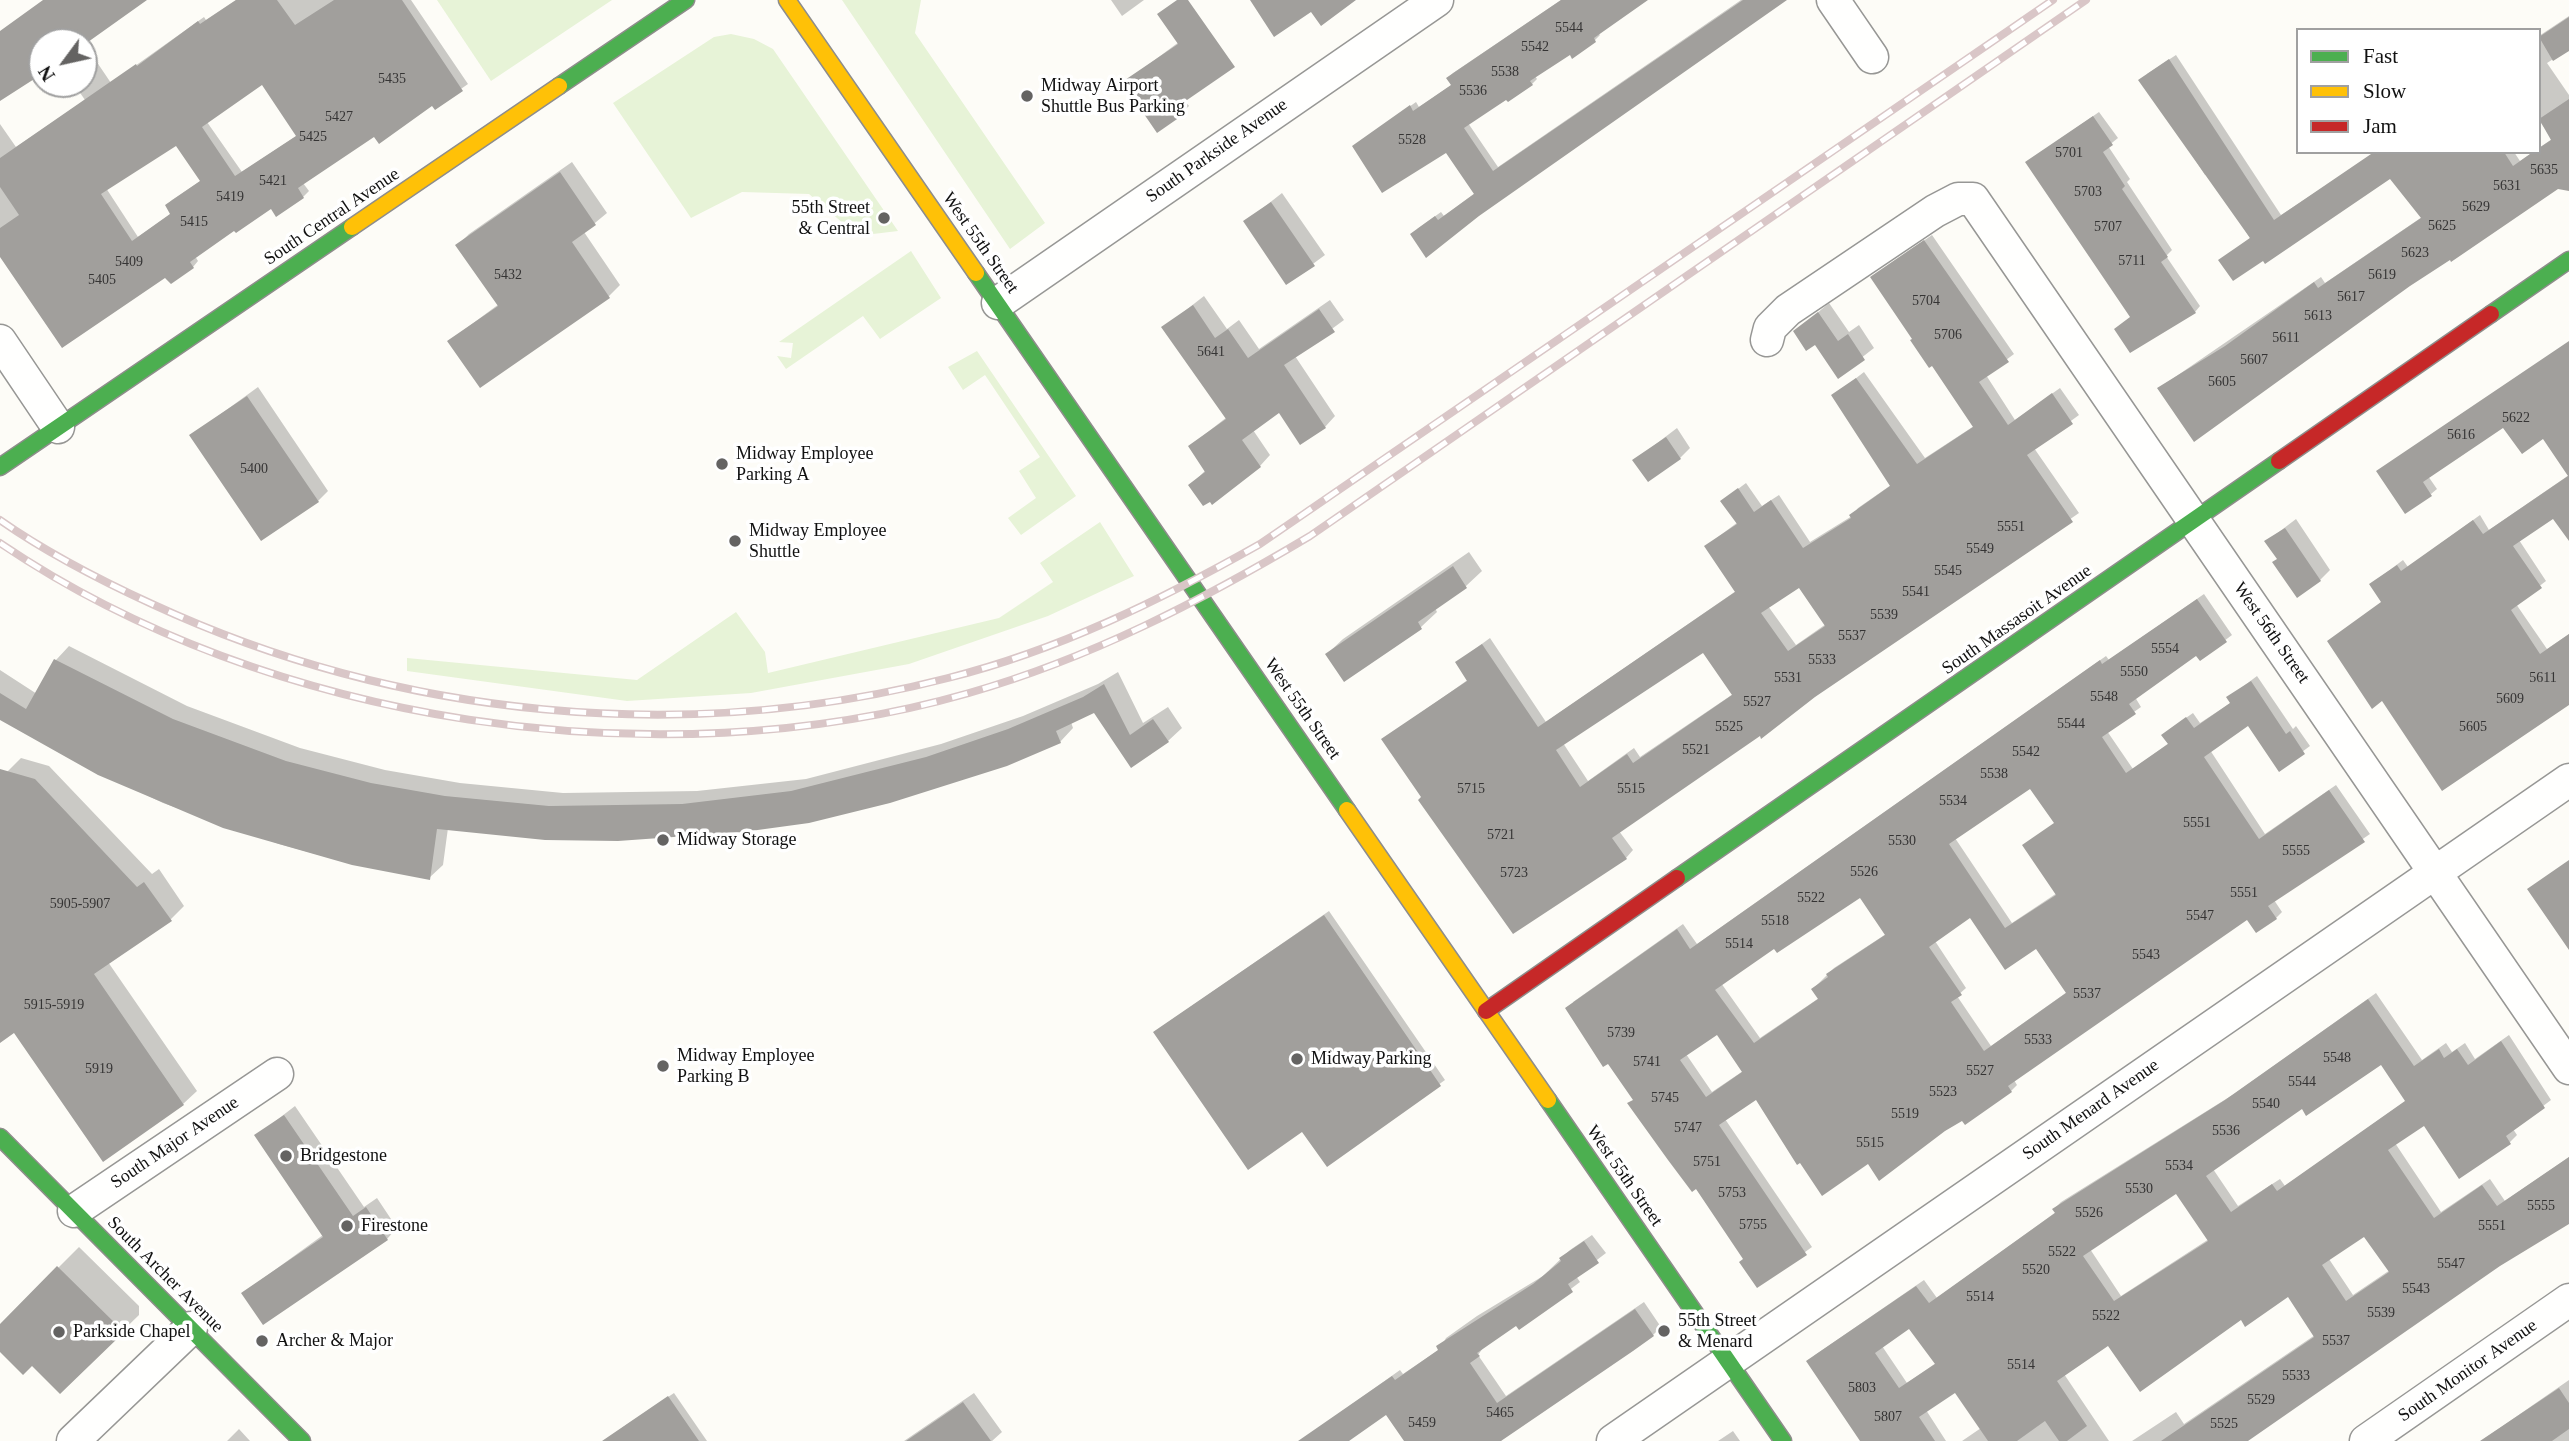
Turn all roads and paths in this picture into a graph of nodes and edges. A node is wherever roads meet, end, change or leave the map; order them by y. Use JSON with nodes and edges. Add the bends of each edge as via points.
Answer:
{"nodes":[{"id":1,"x":686,"y":0,"type":"edge"},
{"id":2,"x":788,"y":0,"type":"edge"},
{"id":3,"x":1437,"y":0,"type":"edge"},
{"id":4,"x":1833,"y":0,"type":"edge"},
{"id":5,"x":1872,"y":57,"type":"dead end"},
{"id":6,"x":2569,"y":260,"type":"edge"},
{"id":7,"x":998,"y":303,"type":"junction"},
{"id":8,"x":1767,"y":340,"type":"dead end"},
{"id":9,"x":0,"y":341,"type":"edge"},
{"id":10,"x":58,"y":427,"type":"junction"},
{"id":11,"x":0,"y":467,"type":"edge"},
{"id":12,"x":2193,"y":521,"type":"junction"},
{"id":13,"x":2569,"y":780,"type":"edge"},
{"id":14,"x":2435,"y":873,"type":"junction"},
{"id":15,"x":1486,"y":1011,"type":"junction"},
{"id":16,"x":2569,"y":1068,"type":"edge"},
{"id":17,"x":277,"y":1074,"type":"dead end"},
{"id":18,"x":0,"y":1137,"type":"edge"},
{"id":19,"x":74,"y":1211,"type":"junction"},
{"id":20,"x":2569,"y":1300,"type":"edge"},
{"id":21,"x":191,"y":1328,"type":"junction"},
{"id":22,"x":1728,"y":1362,"type":"junction"},
{"id":23,"x":73,"y":1441,"type":"edge"},
{"id":24,"x":302,"y":1441,"type":"edge"},
{"id":25,"x":1613,"y":1441,"type":"edge"},
{"id":26,"x":1783,"y":1441,"type":"edge"},
{"id":27,"x":2366,"y":1441,"type":"edge"}],
"edges":[{"from":1,"to":10,"type":"main road","name":"South Central Avenue"},
{"from":2,"to":7,"type":"main road","name":"West 55th Street"},
{"from":3,"to":7,"type":"street","name":"South Parkside Avenue"},
{"from":4,"to":5,"type":"street"},
{"from":6,"to":12,"type":"main road","name":"South Massasoit Avenue"},
{"from":7,"to":15,"type":"main road","name":"West 55th Street"},
{"from":8,"to":12,"type":"street","name":"West 56th Street","via":[[1770,328],[1788,310],[1935,211],[1958,199],[1973,199]]},
{"from":9,"to":10,"type":"street"},
{"from":10,"to":11,"type":"main road","name":"South Central Avenue"},
{"from":12,"to":14,"type":"street","name":"West 56th Street"},
{"from":12,"to":15,"type":"main road","name":"South Massasoit Avenue"},
{"from":13,"to":14,"type":"street","name":"South Menard Avenue"},
{"from":14,"to":16,"type":"street","name":"West 56th Street"},
{"from":14,"to":22,"type":"street","name":"South Menard Avenue"},
{"from":15,"to":22,"type":"main road","name":"West 55th Street"},
{"from":17,"to":19,"type":"street","name":"South Major Avenue"},
{"from":18,"to":19,"type":"main road","name":"South Archer Avenue"},
{"from":19,"to":21,"type":"main road","name":"South Archer Avenue"},
{"from":20,"to":27,"type":"street","name":"South Monitor Avenue"},
{"from":21,"to":23,"type":"street"},
{"from":21,"to":24,"type":"main road","name":"South Archer Avenue"},
{"from":22,"to":25,"type":"street","name":"South Menard Avenue"},
{"from":22,"to":26,"type":"main road","name":"West 55th Street"}]}
